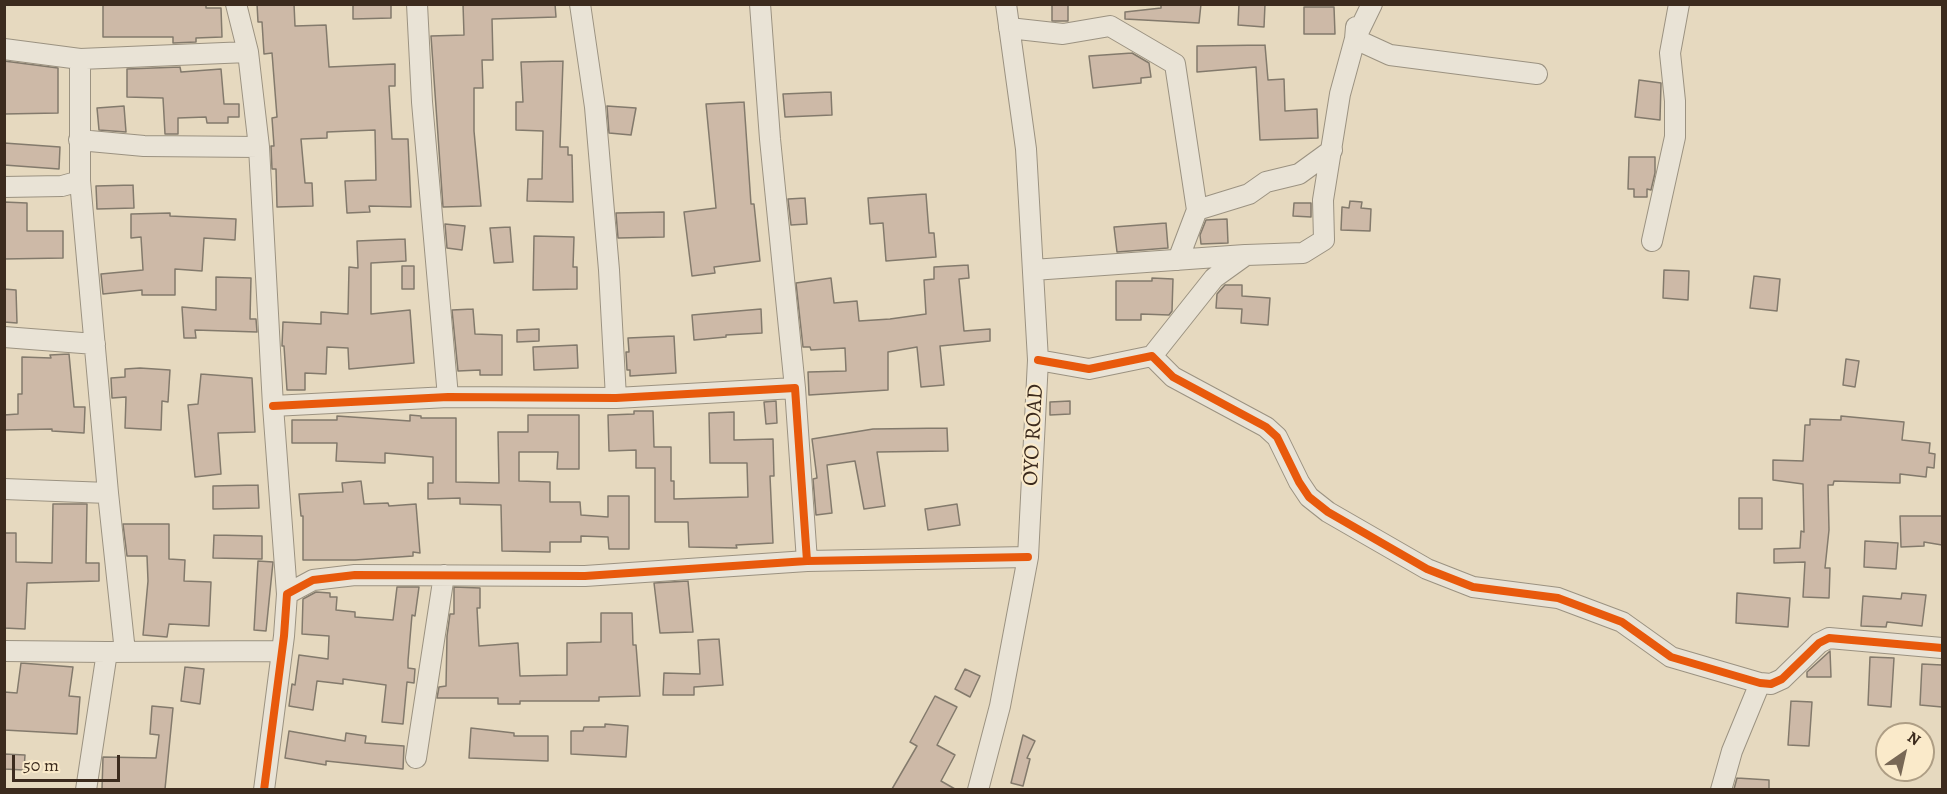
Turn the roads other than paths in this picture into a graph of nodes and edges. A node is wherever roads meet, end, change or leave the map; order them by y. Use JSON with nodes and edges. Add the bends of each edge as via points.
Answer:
{"nodes":[{"id":1,"x":236,"y":4,"type":"edge"},
{"id":2,"x":417,"y":4,"type":"edge"},
{"id":3,"x":580,"y":4,"type":"edge"},
{"id":4,"x":760,"y":4,"type":"edge"},
{"id":5,"x":1005,"y":4,"type":"edge"},
{"id":6,"x":1359,"y":4,"type":"edge"},
{"id":7,"x":1372,"y":4,"type":"edge"},
{"id":8,"x":1678,"y":4,"type":"edge"},
{"id":9,"x":1009,"y":28,"type":"junction"},
{"id":10,"x":1355,"y":39,"type":"junction"},
{"id":11,"x":4,"y":49,"type":"edge"},
{"id":12,"x":248,"y":52,"type":"junction"},
{"id":13,"x":80,"y":59,"type":"junction"},
{"id":14,"x":1537,"y":74,"type":"dead end"},
{"id":15,"x":79,"y":140,"type":"junction"},
{"id":16,"x":259,"y":147,"type":"junction"},
{"id":17,"x":1332,"y":150,"type":"junction"},
{"id":18,"x":80,"y":181,"type":"junction"},
{"id":19,"x":4,"y":187,"type":"edge"},
{"id":20,"x":1197,"y":210,"type":"junction"},
{"id":21,"x":1652,"y":241,"type":"dead end"},
{"id":22,"x":1246,"y":255,"type":"junction"},
{"id":23,"x":1178,"y":260,"type":"junction"},
{"id":24,"x":1033,"y":270,"type":"junction"},
{"id":25,"x":4,"y":337,"type":"edge"},
{"id":26,"x":95,"y":344,"type":"junction"},
{"id":27,"x":1152,"y":356,"type":"junction"},
{"id":28,"x":1038,"y":360,"type":"junction"},
{"id":29,"x":795,"y":388,"type":"junction"},
{"id":30,"x":448,"y":397,"type":"junction"},
{"id":31,"x":616,"y":398,"type":"junction"},
{"id":32,"x":273,"y":406,"type":"junction"},
{"id":33,"x":4,"y":489,"type":"edge"},
{"id":34,"x":108,"y":493,"type":"junction"},
{"id":35,"x":1028,"y":557,"type":"junction"},
{"id":36,"x":807,"y":561,"type":"junction"},
{"id":37,"x":444,"y":575,"type":"junction"},
{"id":38,"x":287,"y":594,"type":"junction"},
{"id":39,"x":1942,"y":648,"type":"edge"},
{"id":40,"x":4,"y":651,"type":"edge"},
{"id":41,"x":282,"y":651,"type":"junction"},
{"id":42,"x":116,"y":652,"type":"junction"},
{"id":43,"x":1760,"y":683,"type":"junction"},
{"id":44,"x":416,"y":758,"type":"dead end"},
{"id":45,"x":86,"y":789,"type":"edge"},
{"id":46,"x":264,"y":789,"type":"edge"},
{"id":47,"x":978,"y":789,"type":"edge"},
{"id":48,"x":1721,"y":789,"type":"edge"}],
"edges":[{"from":1,"to":12,"type":"street"},
{"from":2,"to":30,"type":"street"},
{"from":3,"to":31,"type":"street","via":[[595,107]]},
{"from":4,"to":29,"type":"street"},
{"from":5,"to":9,"type":"street","name":"OYO ROAD"},
{"from":6,"to":10,"type":"street"},
{"from":7,"to":10,"type":"street"},
{"from":8,"to":21,"type":"street","via":[[1670,52],[1675,137]]},
{"from":9,"to":20,"type":"street","via":[[1063,34],[1110,26],[1175,64]]},
{"from":9,"to":24,"type":"street","name":"OYO ROAD","via":[[1026,149]]},
{"from":10,"to":14,"type":"street","via":[[1390,56]]},
{"from":10,"to":17,"type":"street","via":[[1340,94]]},
{"from":11,"to":13,"type":"street"},
{"from":12,"to":13,"type":"street"},
{"from":12,"to":16,"type":"street"},
{"from":13,"to":15,"type":"street"},
{"from":15,"to":16,"type":"street","via":[[144,146]]},
{"from":15,"to":18,"type":"street"},
{"from":16,"to":32,"type":"street"},
{"from":17,"to":20,"type":"street","via":[[1299,174],[1266,182],[1249,194]]},
{"from":17,"to":22,"type":"street","via":[[1323,200],[1324,240],[1303,253]]},
{"from":18,"to":19,"type":"street","via":[[62,186]]},
{"from":18,"to":26,"type":"street"},
{"from":20,"to":23,"type":"street"},
{"from":22,"to":23,"type":"street"},
{"from":22,"to":27,"type":"street","via":[[1214,278]]},
{"from":23,"to":24,"type":"street"},
{"from":24,"to":28,"type":"street","name":"OYO ROAD"},
{"from":25,"to":26,"type":"street"},
{"from":26,"to":34,"type":"street"},
{"from":27,"to":28,"type":"street","via":[[1089,369]]},
{"from":27,"to":43,"type":"street","via":[[1173,377],[1277,437],[1304,490],[1328,513],[1427,569],[1473,586],[1558,598],[1622,622],[1671,657]]},
{"from":28,"to":35,"type":"street","name":"OYO ROAD"},
{"from":29,"to":31,"type":"street"},
{"from":29,"to":36,"type":"street"},
{"from":30,"to":31,"type":"street"},
{"from":30,"to":32,"type":"street"},
{"from":32,"to":38,"type":"street"},
{"from":33,"to":34,"type":"street"},
{"from":34,"to":42,"type":"street"},
{"from":35,"to":36,"type":"street"},
{"from":35,"to":47,"type":"street","name":"OYO ROAD","via":[[1000,706]]},
{"from":36,"to":37,"type":"street","via":[[585,576]]},
{"from":37,"to":38,"type":"street","via":[[344,576],[313,580]]},
{"from":37,"to":44,"type":"street"},
{"from":38,"to":41,"type":"street"},
{"from":39,"to":43,"type":"street","via":[[1828,638],[1782,679]]},
{"from":40,"to":42,"type":"street"},
{"from":41,"to":42,"type":"street"},
{"from":41,"to":46,"type":"street"},
{"from":42,"to":45,"type":"street"},
{"from":43,"to":48,"type":"street"}]}
